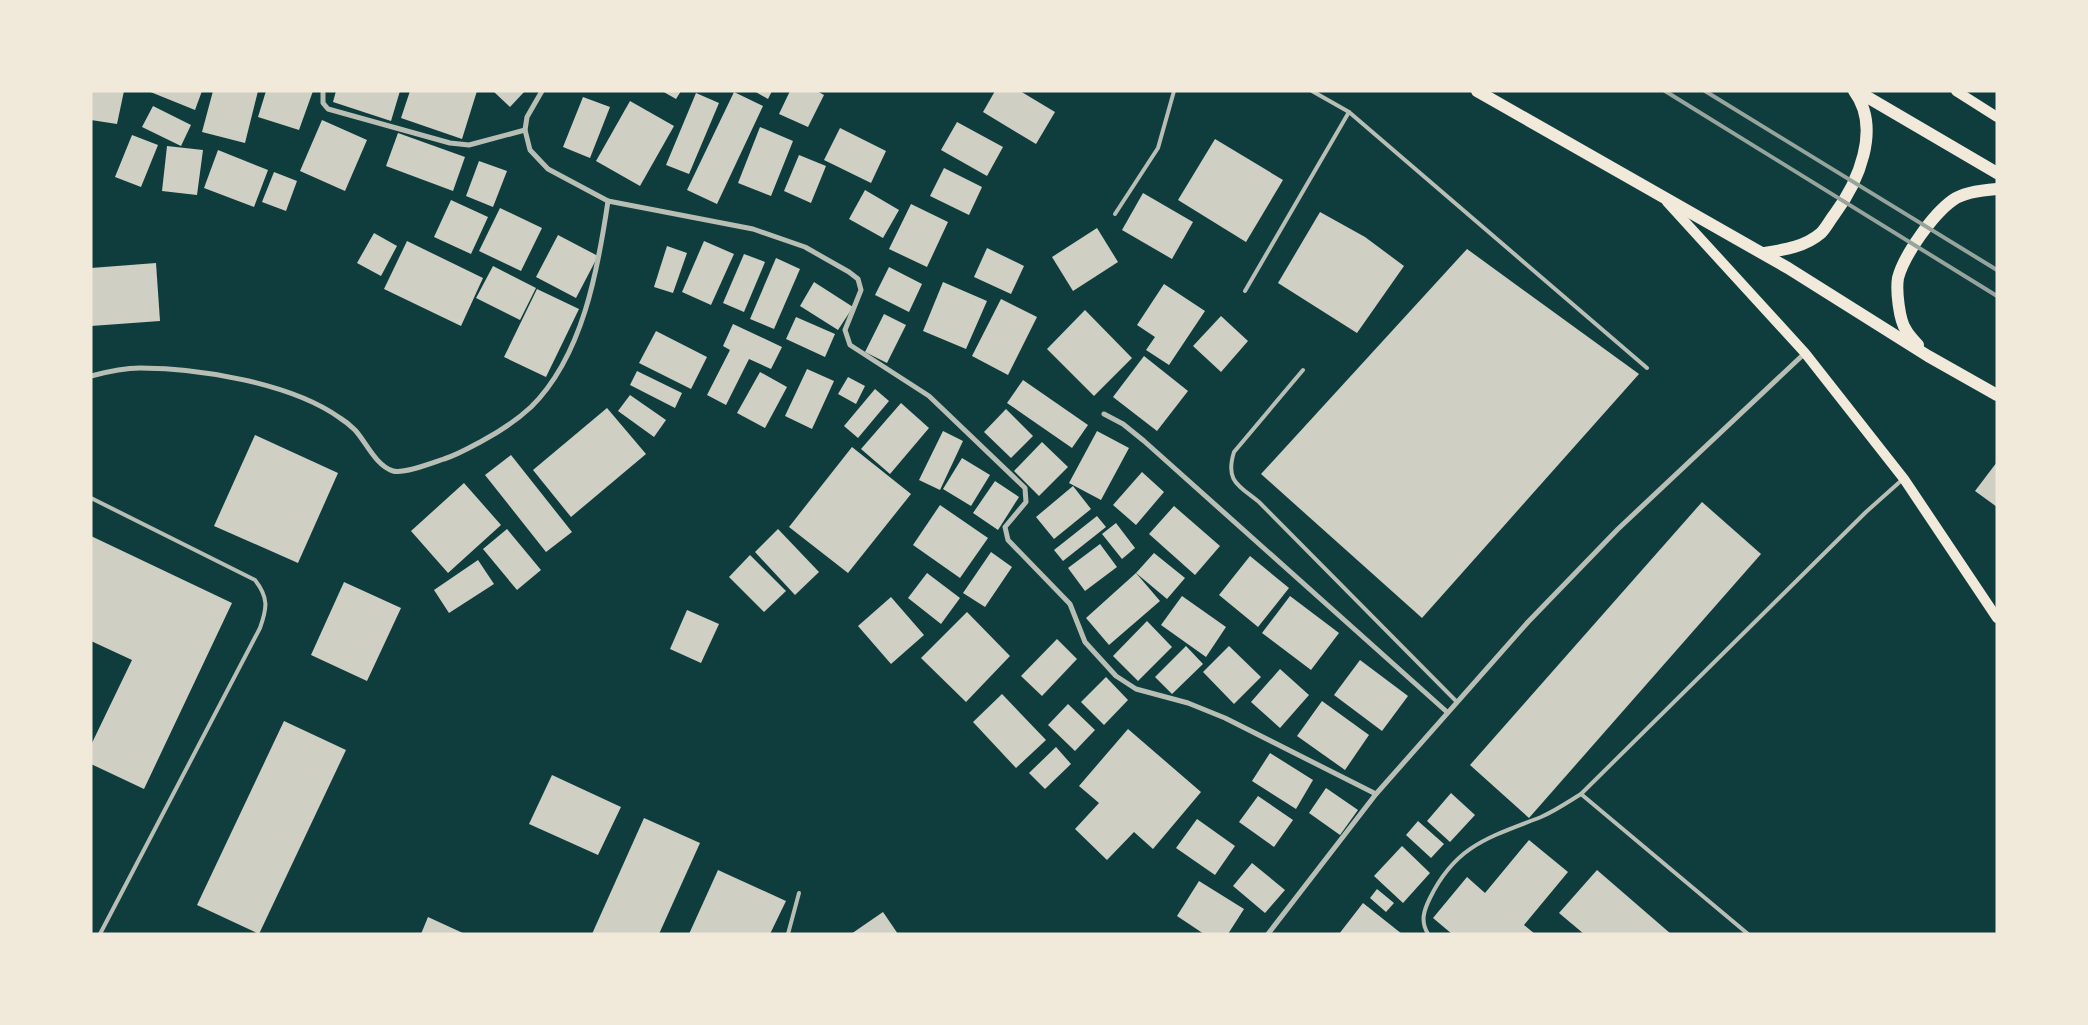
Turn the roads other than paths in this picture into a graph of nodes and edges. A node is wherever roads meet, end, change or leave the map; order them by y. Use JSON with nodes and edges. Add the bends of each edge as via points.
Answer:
{"nodes":[{"id":1,"x":323,"y":91,"type":"edge"},
{"id":2,"x":542,"y":91,"type":"edge"},
{"id":3,"x":1174,"y":91,"type":"edge"},
{"id":4,"x":1312,"y":91,"type":"edge"},
{"id":5,"x":1477,"y":91,"type":"edge"},
{"id":6,"x":1855,"y":91,"type":"edge"},
{"id":7,"x":1956,"y":91,"type":"edge"},
{"id":8,"x":1349,"y":112,"type":"junction"},
{"id":9,"x":1997,"y":116,"type":"edge"},
{"id":10,"x":524,"y":130,"type":"junction"},
{"id":11,"x":1997,"y":173,"type":"edge"},
{"id":12,"x":1997,"y":189,"type":"edge"},
{"id":13,"x":1664,"y":199,"type":"junction"},
{"id":14,"x":608,"y":201,"type":"junction"},
{"id":15,"x":1115,"y":214,"type":"dead end"},
{"id":16,"x":1764,"y":254,"type":"junction"},
{"id":17,"x":1245,"y":291,"type":"dead end"},
{"id":18,"x":1805,"y":353,"type":"junction"},
{"id":19,"x":1928,"y":356,"type":"junction"},
{"id":20,"x":1647,"y":368,"type":"dead end"},
{"id":21,"x":1303,"y":370,"type":"dead end"},
{"id":22,"x":91,"y":376,"type":"edge"},
{"id":23,"x":1997,"y":395,"type":"edge"},
{"id":24,"x":1104,"y":414,"type":"dead end"},
{"id":25,"x":1904,"y":478,"type":"junction"},
{"id":26,"x":91,"y":498,"type":"edge"},
{"id":27,"x":1997,"y":618,"type":"edge"},
{"id":28,"x":1456,"y":701,"type":"junction"},
{"id":29,"x":1447,"y":712,"type":"junction"},
{"id":30,"x":1376,"y":794,"type":"junction"},
{"id":31,"x":1581,"y":794,"type":"junction"},
{"id":32,"x":799,"y":893,"type":"dead end"},
{"id":33,"x":100,"y":934,"type":"edge"},
{"id":34,"x":788,"y":934,"type":"edge"},
{"id":35,"x":1268,"y":934,"type":"edge"},
{"id":36,"x":1428,"y":934,"type":"edge"},
{"id":37,"x":1748,"y":934,"type":"edge"}],
"edges":[{"from":1,"to":10,"type":"street","via":[[323,103],[328,108],[450,143],[469,145]]},
{"from":2,"to":10,"type":"street","via":[[527,117]]},
{"from":3,"to":15,"type":"lane","via":[[1158,148]]},
{"from":4,"to":8,"type":"lane"},
{"from":5,"to":13,"type":"main road"},
{"from":6,"to":11,"type":"main road"},
{"from":6,"to":16,"type":"main road","via":[[1865,120],[1866,149],[1844,202],[1820,233],[1794,248]]},
{"from":7,"to":9,"type":"main road"},
{"from":8,"to":17,"type":"lane"},
{"from":8,"to":20,"type":"lane"},
{"from":10,"to":14,"type":"street","via":[[530,150],[548,169]]},
{"from":12,"to":19,"type":"main road","via":[[1981,190],[1953,200],[1914,244],[1898,278],[1898,303],[1905,329]]},
{"from":13,"to":16,"type":"main road"},
{"from":13,"to":18,"type":"main road"},
{"from":14,"to":22,"type":"street","via":[[595,279],[571,346],[552,381],[531,407],[497,433],[455,456],[394,471],[384,466],[354,428],[338,416],[285,392],[245,381],[186,370],[138,368]]},
{"from":14,"to":30,"type":"street","via":[[753,229],[805,247],[849,272],[858,279],[861,290],[845,330],[850,345],[929,396],[1025,488],[1026,502],[1005,527],[1008,540],[1070,604],[1085,642],[1116,676],[1136,689],[1188,703],[1225,718]]},
{"from":16,"to":19,"type":"main road"},
{"from":18,"to":25,"type":"main road"},
{"from":18,"to":28,"type":"street","via":[[1618,529]]},
{"from":19,"to":23,"type":"main road"},
{"from":21,"to":28,"type":"lane","via":[[1234,452],[1230,473],[1237,484],[1259,502]]},
{"from":24,"to":29,"type":"street","via":[[1144,441]]},
{"from":25,"to":27,"type":"main road"},
{"from":25,"to":31,"type":"lane"},
{"from":26,"to":33,"type":"lane","via":[[255,580],[266,600],[260,628]]},
{"from":28,"to":29,"type":"street"},
{"from":29,"to":30,"type":"street"},
{"from":30,"to":35,"type":"street"},
{"from":31,"to":36,"type":"lane","via":[[1543,816],[1495,834],[1451,864],[1423,914]]},
{"from":31,"to":37,"type":"lane"},
{"from":32,"to":34,"type":"lane"}]}
